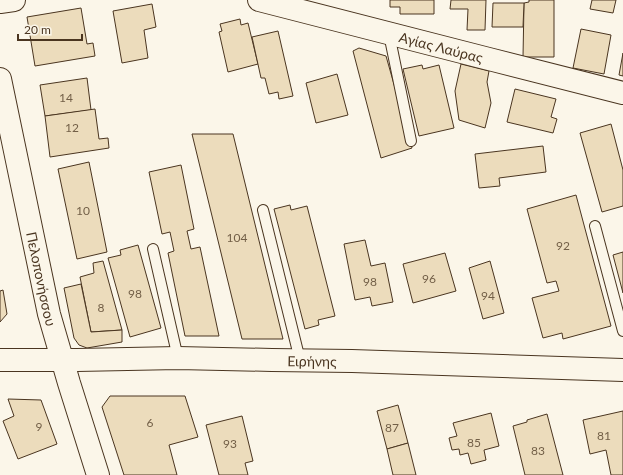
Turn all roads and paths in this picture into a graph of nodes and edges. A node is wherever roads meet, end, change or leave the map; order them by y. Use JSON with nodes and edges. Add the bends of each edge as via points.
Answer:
{"nodes":[{"id":1,"x":14,"y":0,"type":"edge"},
{"id":2,"x":258,"y":0,"type":"edge"},
{"id":3,"x":0,"y":2,"type":"edge"},
{"id":4,"x":388,"y":34,"type":"junction"},
{"id":5,"x":0,"y":79,"type":"edge"},
{"id":6,"x":623,"y":93,"type":"edge"},
{"id":7,"x":412,"y":141,"type":"dead end"},
{"id":8,"x":263,"y":210,"type":"dead end"},
{"id":9,"x":595,"y":226,"type":"dead end"},
{"id":10,"x":153,"y":249,"type":"dead end"},
{"id":11,"x":623,"y":331,"type":"edge"},
{"id":12,"x":178,"y":358,"type":"junction"},
{"id":13,"x":0,"y":360,"type":"edge"},
{"id":14,"x":300,"y":360,"type":"junction"},
{"id":15,"x":63,"y":361,"type":"junction"},
{"id":16,"x":623,"y":370,"type":"edge"},
{"id":17,"x":98,"y":475,"type":"edge"}],
"edges":[{"from":1,"to":3,"type":"street"},
{"from":2,"to":4,"type":"street","name":"Αγίας Λαύρας"},
{"from":4,"to":6,"type":"street","name":"Αγίας Λαύρας"},
{"from":4,"to":7,"type":"lane"},
{"from":5,"to":15,"type":"street","name":"Πελοπονήσσου","via":[[49,314]]},
{"from":8,"to":14,"type":"lane"},
{"from":9,"to":11,"type":"lane"},
{"from":10,"to":12,"type":"lane"},
{"from":12,"to":14,"type":"street","name":"Ειρήνης"},
{"from":12,"to":15,"type":"street","name":"Ειρήνης"},
{"from":13,"to":15,"type":"street","name":"Ειρήνης"},
{"from":14,"to":16,"type":"street","name":"Ειρήνης"},
{"from":15,"to":17,"type":"street","name":"Πελοπονήσσου"}]}
